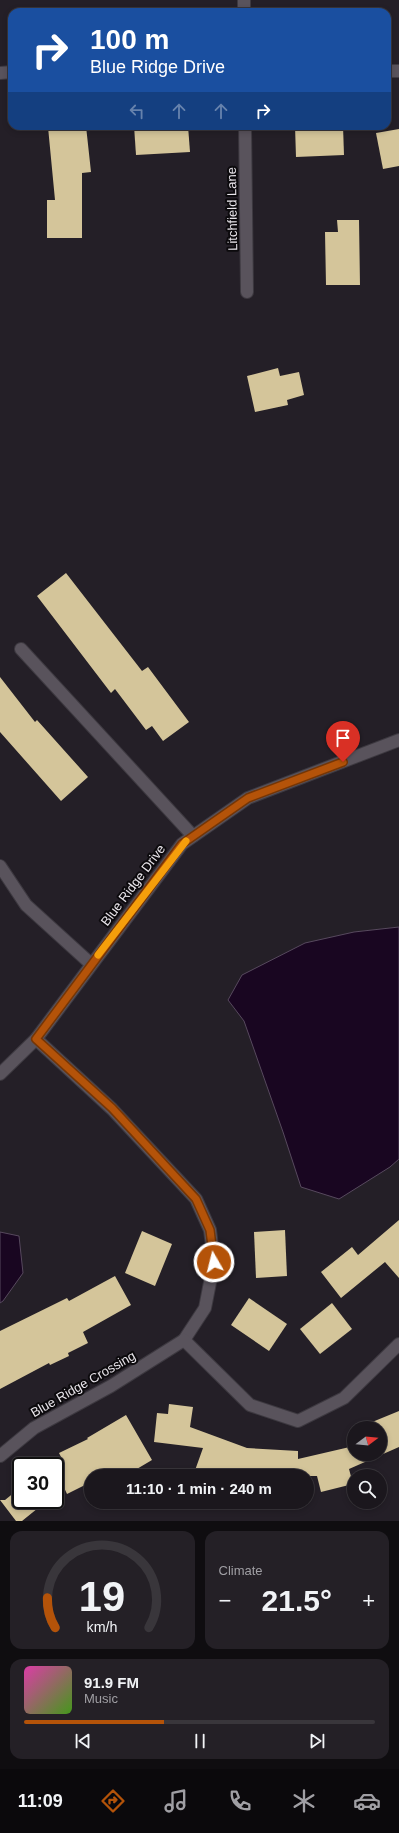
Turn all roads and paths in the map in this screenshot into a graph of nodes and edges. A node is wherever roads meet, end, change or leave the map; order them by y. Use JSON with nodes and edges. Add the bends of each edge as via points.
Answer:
{"nodes":[{"id":1,"x":245,"y":130,"type":"edge"},
{"id":2,"x":247,"y":292,"type":"dead end"},
{"id":3,"x":22,"y":649,"type":"dead end"},
{"id":4,"x":399,"y":740,"type":"edge"},
{"id":5,"x":193,"y":836,"type":"junction"},
{"id":6,"x":0,"y":866,"type":"edge"},
{"id":7,"x":91,"y":964,"type":"junction"},
{"id":8,"x":36,"y":1039,"type":"junction"},
{"id":9,"x":0,"y":1074,"type":"edge"},
{"id":10,"x":184,"y":1340,"type":"junction"},
{"id":11,"x":399,"y":1344,"type":"edge"},
{"id":12,"x":0,"y":1456,"type":"edge"}],
"edges":[{"from":1,"to":2,"type":"street","name":"Litchfield Lane"},
{"from":3,"to":5,"type":"street"},
{"from":4,"to":5,"type":"street","name":"Blue Ridge Drive","via":[[248,798]]},
{"from":5,"to":7,"type":"street","name":"Blue Ridge Drive","via":[[182,844]]},
{"from":6,"to":7,"type":"street","via":[[26,905]]},
{"from":7,"to":8,"type":"street","name":"Blue Ridge Drive"},
{"from":8,"to":9,"type":"street","name":"Blue Ridge Drive"},
{"from":8,"to":10,"type":"street","name":"Blue Ridge Crossing","via":[[112,1108],[196,1199],[210,1230],[214,1262],[205,1308]]},
{"from":10,"to":11,"type":"street","via":[[250,1405],[298,1421],[344,1398]]},
{"from":10,"to":12,"type":"street","name":"Blue Ridge Crossing","via":[[111,1386],[34,1428]]}]}
